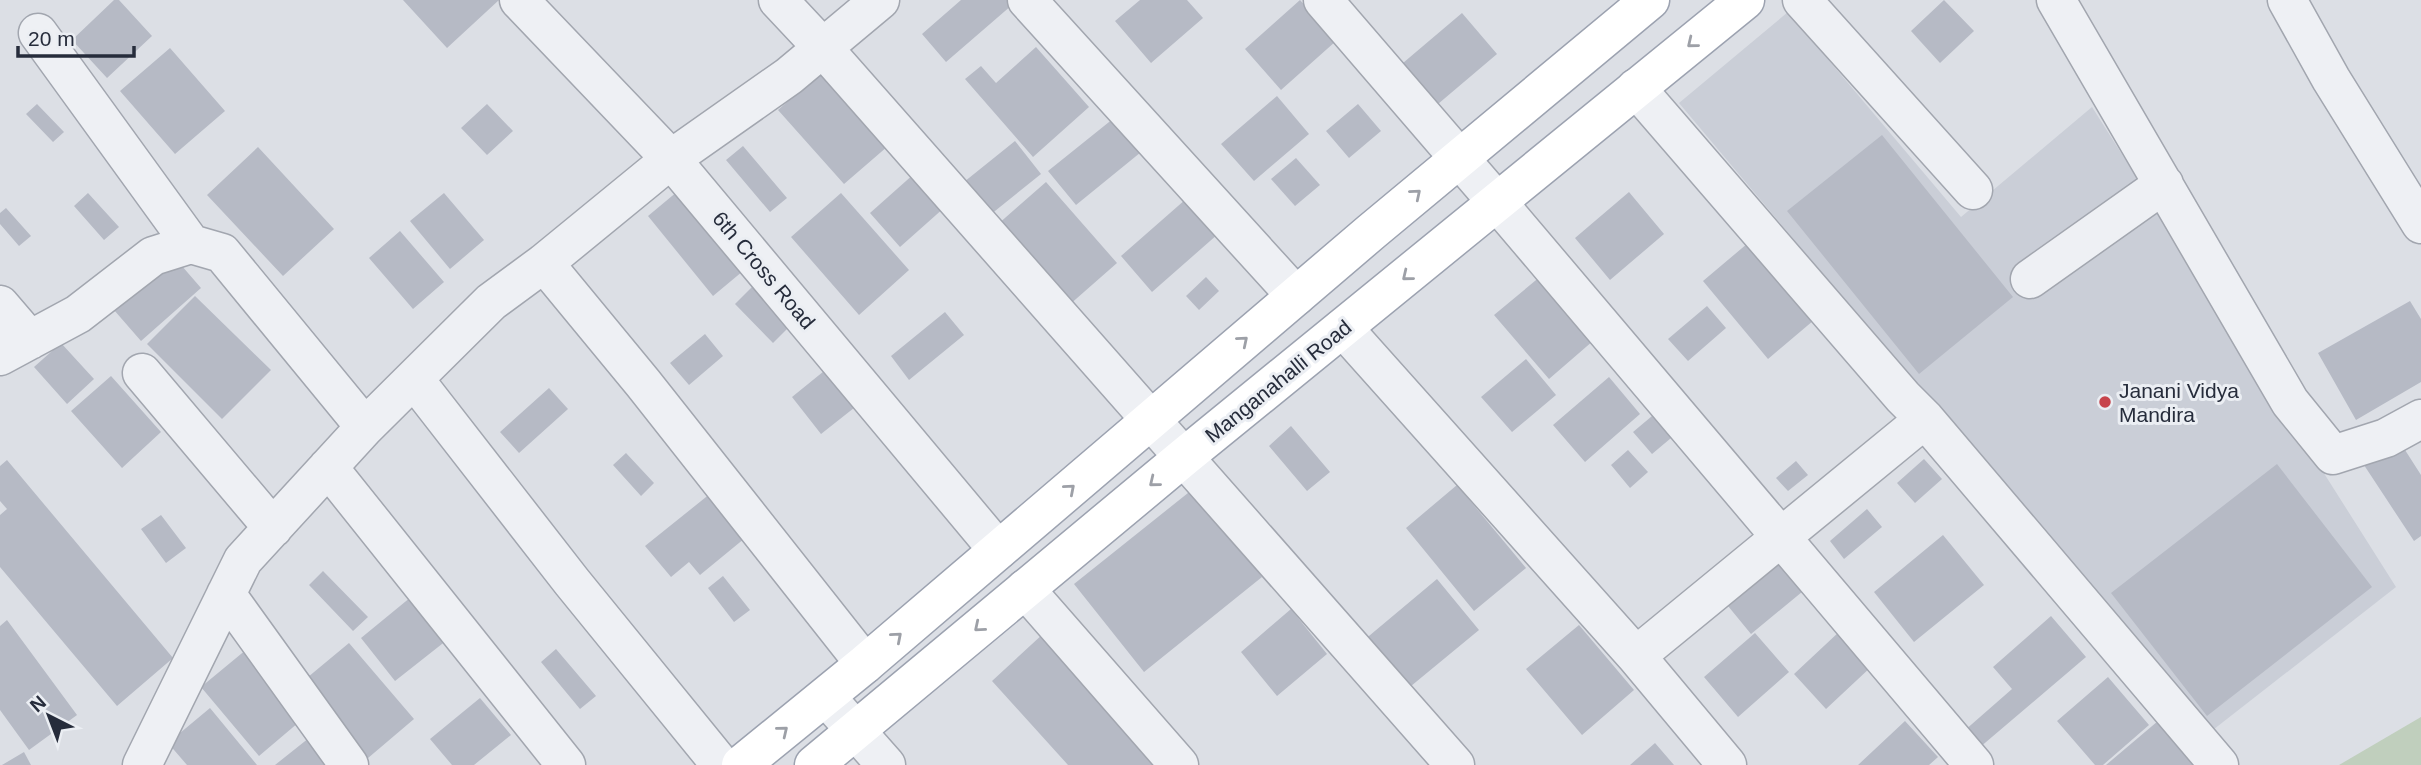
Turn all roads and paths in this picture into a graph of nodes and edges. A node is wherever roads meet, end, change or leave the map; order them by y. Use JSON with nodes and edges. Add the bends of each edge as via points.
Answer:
{"nodes":[{"id":1,"x":519,"y":0,"type":"edge"},
{"id":2,"x":778,"y":0,"type":"edge"},
{"id":3,"x":880,"y":0,"type":"edge"},
{"id":4,"x":1027,"y":0,"type":"edge"},
{"id":5,"x":1323,"y":0,"type":"edge"},
{"id":6,"x":1745,"y":0,"type":"edge"},
{"id":7,"x":1802,"y":0,"type":"edge"},
{"id":8,"x":2056,"y":0,"type":"edge"},
{"id":9,"x":2287,"y":0,"type":"edge"},
{"id":10,"x":1635,"y":5,"type":"edge"},
{"id":11,"x":38,"y":33,"type":"dead end"},
{"id":12,"x":823,"y":48,"type":"junction"},
{"id":13,"x":1636,"y":88,"type":"junction"},
{"id":14,"x":1459,"y":158,"type":"junction"},
{"id":15,"x":671,"y":159,"type":"junction"},
{"id":16,"x":2164,"y":184,"type":"junction"},
{"id":17,"x":1973,"y":190,"type":"dead end"},
{"id":18,"x":1497,"y":202,"type":"junction"},
{"id":19,"x":2421,"y":225,"type":"edge"},
{"id":20,"x":191,"y":244,"type":"junction"},
{"id":21,"x":544,"y":263,"type":"junction"},
{"id":22,"x":2031,"y":279,"type":"dead end"},
{"id":23,"x":1296,"y":296,"type":"junction"},
{"id":24,"x":0,"y":305,"type":"edge"},
{"id":25,"x":1343,"y":328,"type":"junction"},
{"id":26,"x":15,"y":348,"type":"edge"},
{"id":27,"x":142,"y":373,"type":"dead end"},
{"id":28,"x":414,"y":379,"type":"junction"},
{"id":29,"x":1151,"y":419,"type":"junction"},
{"id":30,"x":1925,"y":419,"type":"junction"},
{"id":31,"x":2421,"y":419,"type":"edge"},
{"id":32,"x":365,"y":427,"type":"junction"},
{"id":33,"x":1184,"y":457,"type":"junction"},
{"id":34,"x":328,"y":467,"type":"junction"},
{"id":35,"x":273,"y":528,"type":"junction"},
{"id":36,"x":1781,"y":539,"type":"junction"},
{"id":37,"x":998,"y":550,"type":"junction"},
{"id":38,"x":1025,"y":589,"type":"junction"},
{"id":39,"x":226,"y":594,"type":"junction"},
{"id":40,"x":1636,"y":656,"type":"junction"},
{"id":41,"x":865,"y":664,"type":"junction"},
{"id":42,"x":826,"y":696,"type":"junction"},
{"id":43,"x":856,"y":730,"type":"junction"},
{"id":44,"x":142,"y":765,"type":"edge"},
{"id":45,"x":349,"y":765,"type":"edge"},
{"id":46,"x":566,"y":765,"type":"edge"},
{"id":47,"x":721,"y":765,"type":"edge"},
{"id":48,"x":741,"y":765,"type":"edge"},
{"id":49,"x":814,"y":765,"type":"edge"},
{"id":50,"x":886,"y":765,"type":"edge"},
{"id":51,"x":1179,"y":765,"type":"edge"},
{"id":52,"x":1455,"y":765,"type":"edge"},
{"id":53,"x":1727,"y":765,"type":"edge"},
{"id":54,"x":1974,"y":765,"type":"edge"},
{"id":55,"x":2219,"y":765,"type":"edge"}],
"edges":[{"from":1,"to":15,"type":"street","name":"6th Cross Road"},
{"from":2,"to":12,"type":"street"},
{"from":3,"to":12,"type":"street"},
{"from":4,"to":23,"type":"street"},
{"from":5,"to":14,"type":"street"},
{"from":6,"to":13,"type":"main road","name":"Manganahalli Road","one_way":true},
{"from":7,"to":17,"type":"street"},
{"from":8,"to":16,"type":"street"},
{"from":9,"to":19,"type":"street"},
{"from":10,"to":14,"type":"main road"},
{"from":11,"to":20,"type":"street"},
{"from":12,"to":15,"type":"street"},
{"from":12,"to":29,"type":"street"},
{"from":13,"to":18,"type":"main road","name":"Manganahalli Road"},
{"from":13,"to":30,"type":"street"},
{"from":14,"to":18,"type":"street"},
{"from":23,"to":14,"type":"main road","one_way":true},
{"from":15,"to":21,"type":"street"},
{"from":15,"to":37,"type":"street","name":"6th Cross Road"},
{"from":16,"to":22,"type":"street"},
{"from":16,"to":31,"type":"street","via":[[2290,402],[2333,454],[2386,438]]},
{"from":18,"to":25,"type":"main road","name":"Manganahalli Road","one_way":true},
{"from":18,"to":36,"type":"street"},
{"from":20,"to":26,"type":"street","via":[[153,256],[78,314]]},
{"from":20,"to":32,"type":"street","via":[[222,253]]},
{"from":21,"to":28,"type":"street","via":[[491,302]]},
{"from":21,"to":41,"type":"street"},
{"from":29,"to":23,"type":"main road","one_way":true},
{"from":24,"to":26,"type":"street"},
{"from":25,"to":33,"type":"main road","name":"Manganahalli Road"},
{"from":25,"to":40,"type":"street"},
{"from":27,"to":35,"type":"street"},
{"from":28,"to":32,"type":"street"},
{"from":28,"to":47,"type":"street"},
{"from":29,"to":33,"type":"street"},
{"from":37,"to":29,"type":"main road","one_way":true},
{"from":30,"to":36,"type":"street"},
{"from":30,"to":55,"type":"street"},
{"from":32,"to":34,"type":"street"},
{"from":33,"to":38,"type":"main road","name":"Manganahalli Road","one_way":true},
{"from":33,"to":52,"type":"street"},
{"from":34,"to":35,"type":"street"},
{"from":34,"to":46,"type":"street"},
{"from":35,"to":39,"type":"street","via":[[243,560]]},
{"from":36,"to":40,"type":"street"},
{"from":36,"to":54,"type":"street"},
{"from":41,"to":37,"type":"main road","one_way":true},
{"from":38,"to":43,"type":"main road","name":"Manganahalli Road","one_way":true},
{"from":38,"to":51,"type":"street"},
{"from":39,"to":44,"type":"street"},
{"from":39,"to":45,"type":"street"},
{"from":40,"to":53,"type":"street"},
{"from":41,"to":42,"type":"main road"},
{"from":42,"to":43,"type":"street"},
{"from":48,"to":42,"type":"main road","one_way":true},
{"from":43,"to":49,"type":"main road","name":"Manganahalli Road"},
{"from":43,"to":50,"type":"street"}]}
